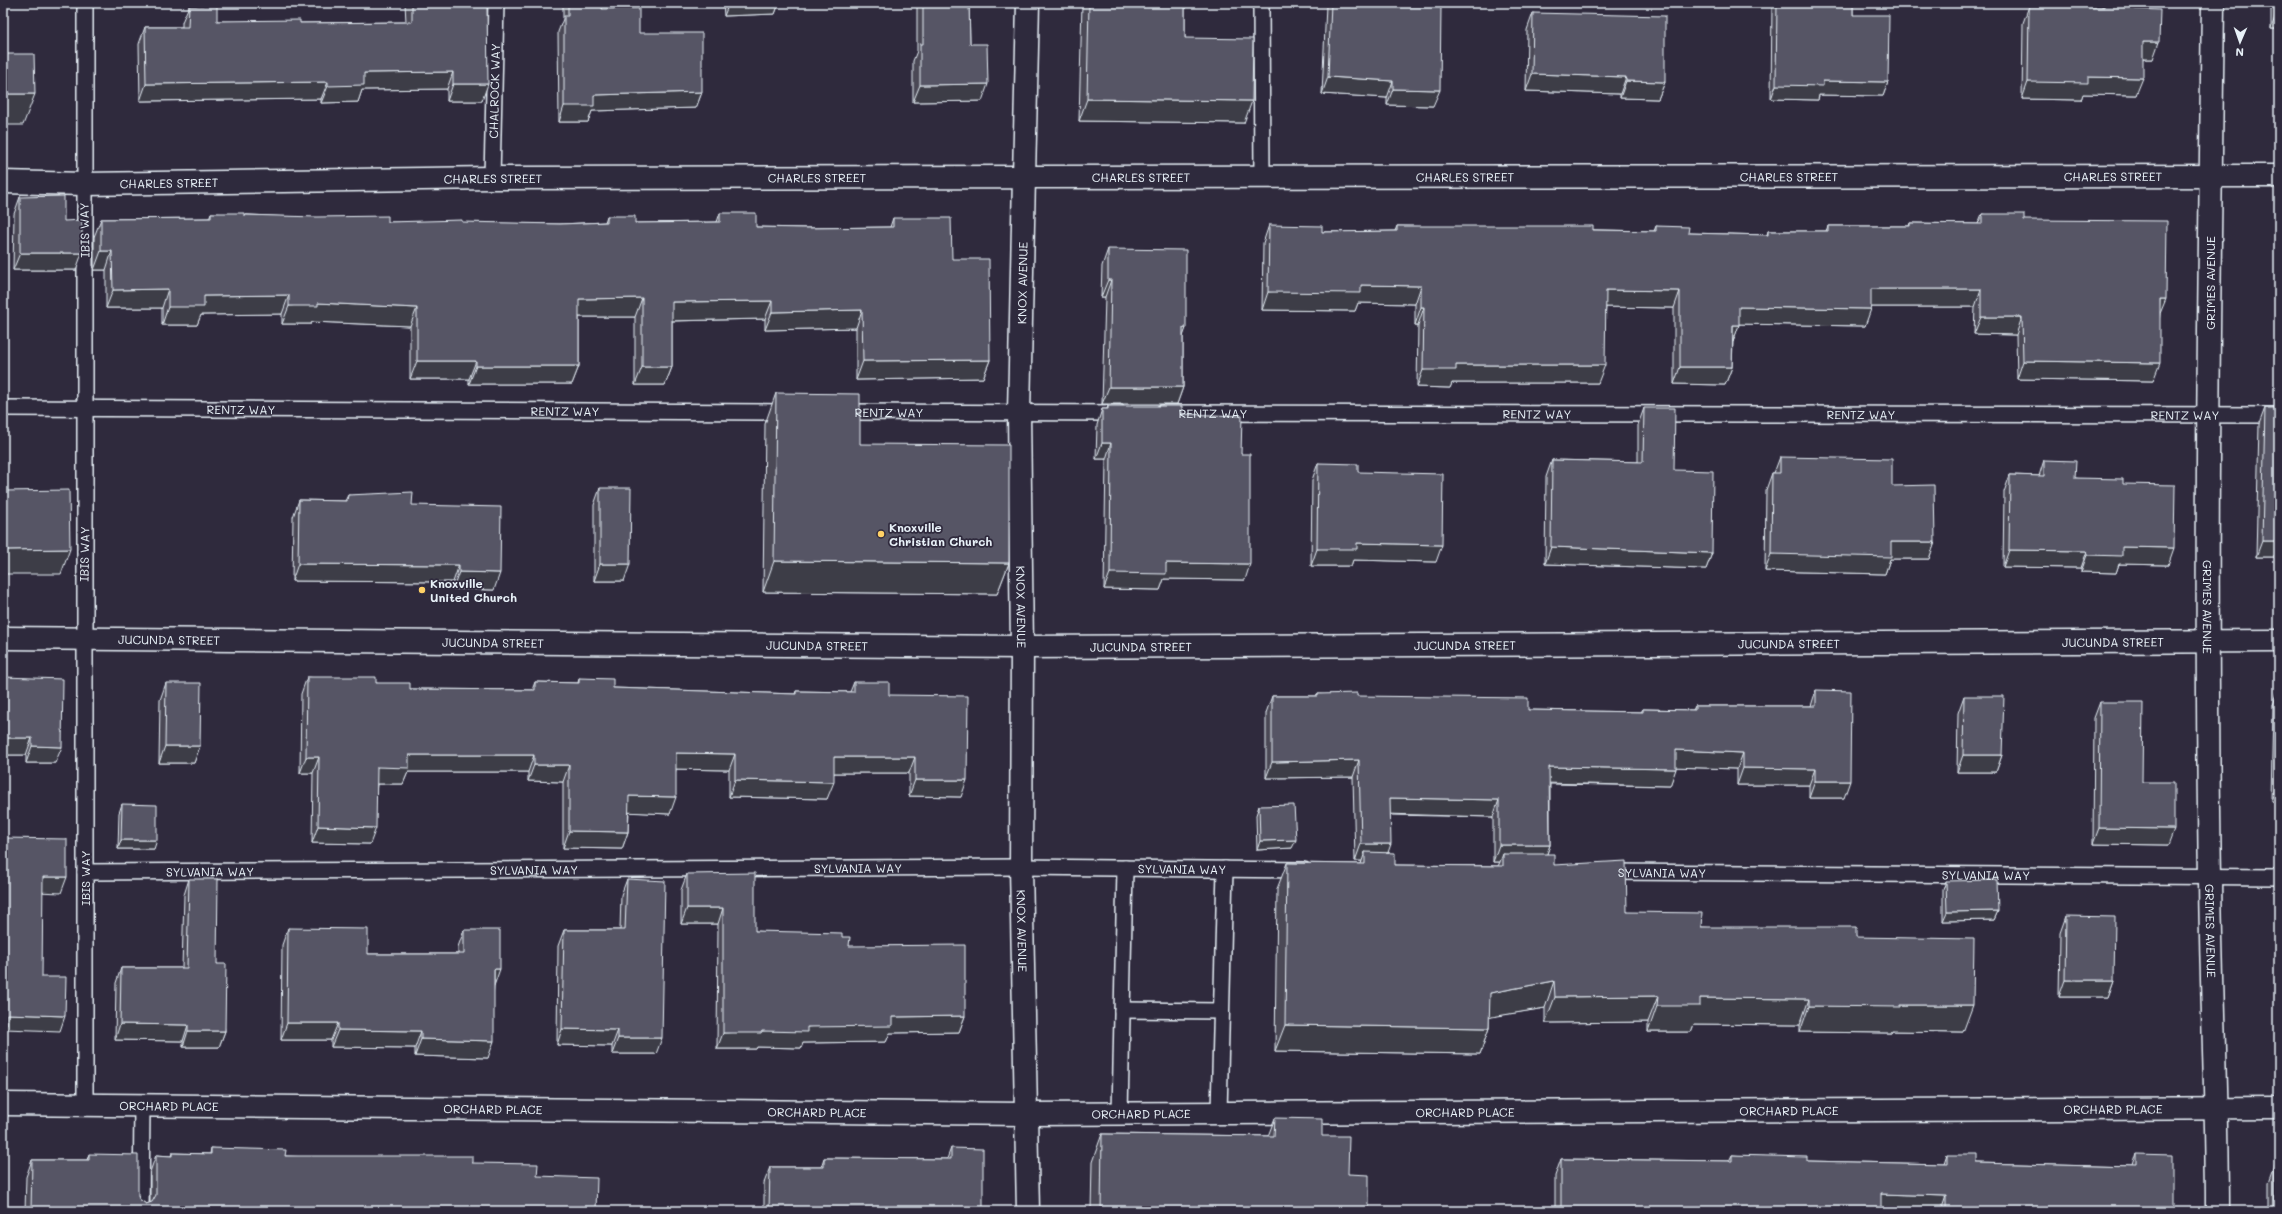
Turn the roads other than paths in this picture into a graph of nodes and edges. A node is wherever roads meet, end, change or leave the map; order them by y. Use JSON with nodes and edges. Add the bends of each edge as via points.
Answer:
{"nodes":[{"id":1,"x":85,"y":3,"type":"edge"},
{"id":2,"x":496,"y":3,"type":"edge"},
{"id":3,"x":1028,"y":3,"type":"edge"},
{"id":4,"x":1261,"y":3,"type":"edge"},
{"id":5,"x":2213,"y":3,"type":"edge"},
{"id":6,"x":2210,"y":176,"type":"junction"},
{"id":7,"x":2279,"y":176,"type":"edge"},
{"id":8,"x":1024,"y":177,"type":"junction"},
{"id":9,"x":1262,"y":177,"type":"junction"},
{"id":10,"x":492,"y":178,"type":"junction"},
{"id":11,"x":3,"y":182,"type":"edge"},
{"id":12,"x":84,"y":184,"type":"junction"},
{"id":13,"x":3,"y":408,"type":"edge"},
{"id":14,"x":86,"y":408,"type":"junction"},
{"id":15,"x":804,"y":412,"type":"edge"},
{"id":16,"x":828,"y":412,"type":"edge"},
{"id":17,"x":1019,"y":413,"type":"junction"},
{"id":18,"x":1131,"y":413,"type":"edge"},
{"id":19,"x":1147,"y":413,"type":"edge"},
{"id":20,"x":2209,"y":415,"type":"junction"},
{"id":21,"x":2279,"y":415,"type":"edge"},
{"id":22,"x":3,"y":638,"type":"edge"},
{"id":23,"x":83,"y":640,"type":"junction"},
{"id":24,"x":2209,"y":641,"type":"junction"},
{"id":25,"x":2279,"y":641,"type":"edge"},
{"id":26,"x":1022,"y":647,"type":"junction"},
{"id":27,"x":1021,"y":867,"type":"junction"},
{"id":28,"x":1125,"y":868,"type":"junction"},
{"id":29,"x":1225,"y":869,"type":"junction"},
{"id":30,"x":1320,"y":870,"type":"edge"},
{"id":31,"x":85,"y":872,"type":"junction"},
{"id":32,"x":1590,"y":872,"type":"edge"},
{"id":33,"x":2279,"y":877,"type":"edge"},
{"id":34,"x":2210,"y":878,"type":"junction"},
{"id":35,"x":1122,"y":1010,"type":"junction"},
{"id":36,"x":1221,"y":1011,"type":"junction"},
{"id":37,"x":3,"y":1104,"type":"edge"},
{"id":38,"x":85,"y":1104,"type":"junction"},
{"id":39,"x":142,"y":1106,"type":"junction"},
{"id":40,"x":2217,"y":1108,"type":"junction"},
{"id":41,"x":2279,"y":1108,"type":"edge"},
{"id":42,"x":1219,"y":1113,"type":"junction"},
{"id":43,"x":1027,"y":1114,"type":"junction"},
{"id":44,"x":1120,"y":1114,"type":"junction"},
{"id":45,"x":141,"y":1211,"type":"edge"},
{"id":46,"x":1028,"y":1211,"type":"edge"},
{"id":47,"x":2217,"y":1211,"type":"edge"}],
"edges":[{"from":1,"to":12,"type":"lane","name":"IBIS WAY"},
{"from":2,"to":10,"type":"lane","name":"CHALROCK WAY"},
{"from":3,"to":8,"type":"street","name":"KNOX AVENUE"},
{"from":4,"to":9,"type":"lane"},
{"from":5,"to":6,"type":"street","name":"GRIMES AVENUE"},
{"from":6,"to":7,"type":"street","name":"CHARLES STREET"},
{"from":6,"to":9,"type":"street","name":"CHARLES STREET"},
{"from":6,"to":20,"type":"street","name":"GRIMES AVENUE"},
{"from":8,"to":9,"type":"street","name":"CHARLES STREET"},
{"from":8,"to":10,"type":"street","name":"CHARLES STREET"},
{"from":8,"to":17,"type":"street","name":"KNOX AVENUE"},
{"from":10,"to":12,"type":"street","name":"CHARLES STREET"},
{"from":11,"to":12,"type":"street","name":"CHARLES STREET"},
{"from":12,"to":14,"type":"lane","name":"IBIS WAY"},
{"from":13,"to":14,"type":"lane","name":"RENTZ WAY"},
{"from":14,"to":15,"type":"lane","name":"RENTZ WAY"},
{"from":14,"to":23,"type":"lane","name":"IBIS WAY"},
{"from":16,"to":17,"type":"lane","name":"RENTZ WAY"},
{"from":17,"to":18,"type":"lane","name":"RENTZ WAY"},
{"from":17,"to":26,"type":"street","name":"KNOX AVENUE"},
{"from":19,"to":20,"type":"lane","name":"RENTZ WAY"},
{"from":20,"to":21,"type":"lane","name":"RENTZ WAY"},
{"from":20,"to":24,"type":"street","name":"GRIMES AVENUE"},
{"from":22,"to":23,"type":"street","name":"JUCUNDA STREET"},
{"from":23,"to":26,"type":"street","name":"JUCUNDA STREET"},
{"from":23,"to":31,"type":"lane","name":"IBIS WAY"},
{"from":24,"to":25,"type":"street","name":"JUCUNDA STREET"},
{"from":24,"to":26,"type":"street","name":"JUCUNDA STREET"},
{"from":24,"to":34,"type":"street","name":"GRIMES AVENUE"},
{"from":26,"to":27,"type":"street","name":"KNOX AVENUE"},
{"from":27,"to":28,"type":"lane","name":"SYLVANIA WAY"},
{"from":27,"to":31,"type":"lane","name":"SYLVANIA WAY"},
{"from":27,"to":43,"type":"street","name":"KNOX AVENUE"},
{"from":28,"to":29,"type":"lane","name":"SYLVANIA WAY"},
{"from":28,"to":35,"type":"lane"},
{"from":29,"to":30,"type":"lane","name":"SYLVANIA WAY"},
{"from":29,"to":36,"type":"lane"},
{"from":31,"to":38,"type":"lane","name":"IBIS WAY"},
{"from":32,"to":34,"type":"lane","name":"SYLVANIA WAY"},
{"from":33,"to":34,"type":"lane","name":"SYLVANIA WAY"},
{"from":34,"to":40,"type":"street","name":"GRIMES AVENUE"},
{"from":35,"to":36,"type":"lane"},
{"from":35,"to":44,"type":"lane"},
{"from":36,"to":42,"type":"lane"},
{"from":37,"to":38,"type":"street","name":"ORCHARD PLACE"},
{"from":38,"to":39,"type":"street","name":"ORCHARD PLACE"},
{"from":39,"to":43,"type":"street","name":"ORCHARD PLACE"},
{"from":39,"to":45,"type":"lane"},
{"from":40,"to":41,"type":"street","name":"ORCHARD PLACE"},
{"from":40,"to":42,"type":"street","name":"ORCHARD PLACE"},
{"from":40,"to":47,"type":"street","name":"GRIMES AVENUE"},
{"from":42,"to":44,"type":"street","name":"ORCHARD PLACE"},
{"from":43,"to":44,"type":"street","name":"ORCHARD PLACE"},
{"from":43,"to":46,"type":"street","name":"KNOX AVENUE"}]}
